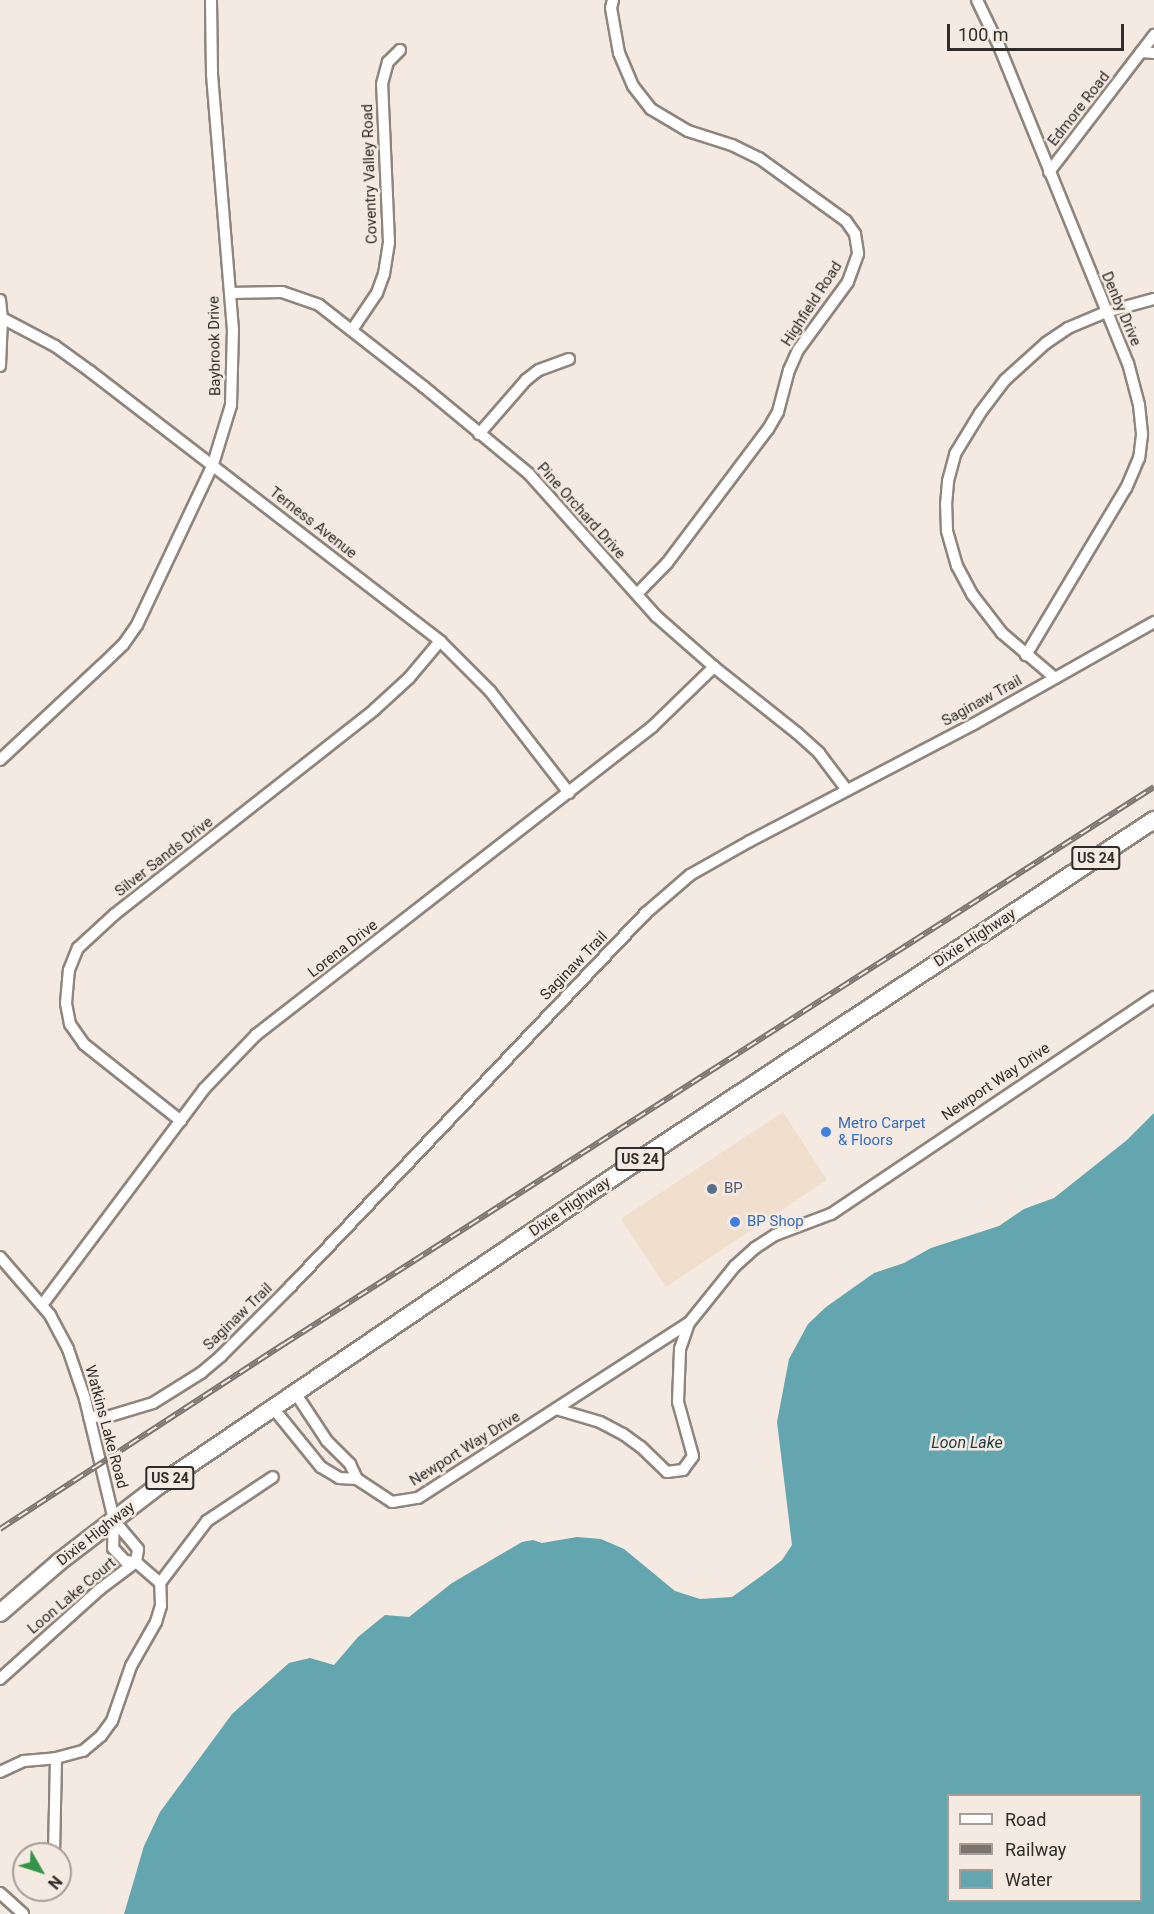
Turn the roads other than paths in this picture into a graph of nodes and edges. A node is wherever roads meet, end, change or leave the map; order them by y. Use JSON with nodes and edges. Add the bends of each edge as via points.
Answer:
{"nodes":[{"id":1,"x":211,"y":0,"type":"edge"},
{"id":2,"x":614,"y":0,"type":"edge"},
{"id":3,"x":976,"y":1,"type":"edge"},
{"id":4,"x":1154,"y":35,"type":"edge"},
{"id":5,"x":400,"y":50,"type":"dead end"},
{"id":6,"x":1141,"y":52,"type":"junction"},
{"id":7,"x":1154,"y":52,"type":"edge"},
{"id":8,"x":1049,"y":172,"type":"junction"},
{"id":9,"x":230,"y":293,"type":"junction"},
{"id":10,"x":1154,"y":299,"type":"edge"},
{"id":11,"x":0,"y":300,"type":"edge"},
{"id":12,"x":1106,"y":312,"type":"junction"},
{"id":13,"x":2,"y":318,"type":"junction"},
{"id":14,"x":352,"y":330,"type":"junction"},
{"id":15,"x":568,"y":360,"type":"dead end"},
{"id":16,"x":0,"y":366,"type":"edge"},
{"id":17,"x":479,"y":434,"type":"junction"},
{"id":18,"x":213,"y":464,"type":"junction"},
{"id":19,"x":637,"y":594,"type":"junction"},
{"id":20,"x":1154,"y":622,"type":"edge"},
{"id":21,"x":440,"y":641,"type":"junction"},
{"id":22,"x":1026,"y":655,"type":"junction"},
{"id":23,"x":714,"y":667,"type":"junction"},
{"id":24,"x":1055,"y":678,"type":"junction"},
{"id":25,"x":0,"y":760,"type":"edge"},
{"id":26,"x":847,"y":790,"type":"junction"},
{"id":27,"x":569,"y":793,"type":"junction"},
{"id":28,"x":1154,"y":820,"type":"edge"},
{"id":29,"x":1154,"y":997,"type":"edge"},
{"id":30,"x":181,"y":1121,"type":"junction"},
{"id":31,"x":0,"y":1257,"type":"edge"},
{"id":32,"x":42,"y":1305,"type":"junction"},
{"id":33,"x":689,"y":1323,"type":"junction"},
{"id":34,"x":296,"y":1394,"type":"junction"},
{"id":35,"x":273,"y":1408,"type":"junction"},
{"id":36,"x":556,"y":1409,"type":"junction"},
{"id":37,"x":89,"y":1417,"type":"junction"},
{"id":38,"x":273,"y":1477,"type":"dead end"},
{"id":39,"x":357,"y":1479,"type":"junction"},
{"id":40,"x":114,"y":1520,"type":"junction"},
{"id":41,"x":136,"y":1562,"type":"junction"},
{"id":42,"x":160,"y":1583,"type":"junction"},
{"id":43,"x":0,"y":1613,"type":"edge"},
{"id":44,"x":0,"y":1679,"type":"edge"},
{"id":45,"x":56,"y":1758,"type":"junction"},
{"id":46,"x":0,"y":1772,"type":"edge"},
{"id":47,"x":54,"y":1842,"type":"edge"},
{"id":48,"x":0,"y":1893,"type":"edge"},
{"id":49,"x":23,"y":1914,"type":"edge"}],
"edges":[{"from":1,"to":9,"type":"street","name":"Baybrook Drive","via":[[212,73]]},
{"from":2,"to":19,"type":"street","name":"Highfield Road","via":[[611,8],[619,53],[633,86],[651,109],[688,131],[759,158],[846,221],[855,234],[858,254],[848,282],[798,350],[778,412],[768,429],[668,563]]},
{"from":3,"to":8,"type":"street","name":"Denby Drive","via":[[999,46]]},
{"from":4,"to":6,"type":"street","name":"Edmore Road"},
{"from":5,"to":14,"type":"street","name":"Coventry Valley Road","via":[[388,62],[382,84],[389,242],[384,274],[377,293]]},
{"from":6,"to":7,"type":"street"},
{"from":6,"to":8,"type":"street","name":"Edmore Road"},
{"from":8,"to":12,"type":"street","name":"Denby Drive"},
{"from":9,"to":14,"type":"street","name":"Pine Orchard Drive","via":[[282,292],[319,305]]},
{"from":9,"to":18,"type":"street","name":"Baybrook Drive","via":[[234,382]]},
{"from":10,"to":12,"type":"street"},
{"from":11,"to":13,"type":"street"},
{"from":12,"to":22,"type":"street","name":"Denby Drive","via":[[1128,363],[1138,405],[1143,435],[1139,458],[1120,498]]},
{"from":12,"to":22,"type":"street","via":[[1068,328],[1005,380],[955,454],[948,481],[947,530],[957,566],[972,594],[1002,633]]},
{"from":13,"to":16,"type":"street"},
{"from":13,"to":18,"type":"street","name":"Terness Avenue","via":[[55,346]]},
{"from":14,"to":17,"type":"street","name":"Pine Orchard Drive"},
{"from":15,"to":17,"type":"street","via":[[539,370],[526,380]]},
{"from":17,"to":19,"type":"street","name":"Pine Orchard Drive","via":[[529,474]]},
{"from":18,"to":21,"type":"street","name":"Terness Avenue"},
{"from":18,"to":25,"type":"street","name":"Baybrook Drive","via":[[137,625],[123,645]]},
{"from":19,"to":23,"type":"street","name":"Pine Orchard Drive"},
{"from":20,"to":24,"type":"street","name":"Saginaw Trail"},
{"from":21,"to":27,"type":"street","name":"Terness Avenue","via":[[490,691]]},
{"from":21,"to":30,"type":"street","name":"Silver Sands Drive","via":[[409,678],[374,710],[115,914],[78,948],[69,970],[66,1003],[70,1024],[84,1044]]},
{"from":22,"to":24,"type":"street"},
{"from":23,"to":26,"type":"street","name":"Pine Orchard Drive","via":[[819,753]]},
{"from":23,"to":27,"type":"street","name":"Lorena Drive","via":[[652,727]]},
{"from":24,"to":26,"type":"street","name":"Saginaw Trail"},
{"from":26,"to":37,"type":"street","name":"Saginaw Trail","via":[[708,864],[669,892],[291,1286],[201,1373],[153,1403],[110,1416]]},
{"from":27,"to":30,"type":"street","name":"Lorena Drive","via":[[256,1035],[204,1089]]},
{"from":28,"to":34,"type":"main road","name":"Dixie Highway","number":"US 24","via":[[619,1173]]},
{"from":29,"to":33,"type":"street","name":"Newport Way Drive","via":[[831,1214],[775,1235],[755,1248],[735,1266]]},
{"from":30,"to":32,"type":"street","name":"Lorena Drive"},
{"from":31,"to":32,"type":"street","name":"Watkins Lake Road"},
{"from":32,"to":37,"type":"street","name":"Watkins Lake Road","via":[[74,1364]]},
{"from":33,"to":36,"type":"street","name":"Newport Way Drive"},
{"from":33,"to":36,"type":"street","name":"Newport Way Drive","via":[[681,1349],[678,1402],[693,1456],[683,1470],[667,1472],[623,1434],[600,1422]]},
{"from":34,"to":35,"type":"main road","name":"Dixie Highway","number":"US 24"},
{"from":34,"to":39,"type":"street","name":"Newport Way Drive","via":[[327,1441],[350,1464]]},
{"from":35,"to":39,"type":"street","name":"Newport Way Drive","via":[[321,1467],[339,1478]]},
{"from":35,"to":40,"type":"main road","name":"Dixie Highway","number":"US 24"},
{"from":36,"to":39,"type":"street","name":"Newport Way Drive","via":[[418,1498],[393,1502]]},
{"from":37,"to":40,"type":"street","name":"Watkins Lake Road"},
{"from":38,"to":42,"type":"street","via":[[207,1521]]},
{"from":40,"to":41,"type":"street","name":"Watkins Lake Road","via":[[138,1549]]},
{"from":40,"to":41,"type":"street","name":"Watkins Lake Road","via":[[114,1548],[125,1561]]},
{"from":40,"to":43,"type":"main road","name":"Dixie Highway","number":"US 24"},
{"from":41,"to":42,"type":"street","name":"Watkins Lake Road"},
{"from":41,"to":44,"type":"street","name":"Loon Lake Court","via":[[100,1589]]},
{"from":42,"to":45,"type":"street","via":[[161,1606],[156,1622],[131,1666],[112,1721],[83,1751]]},
{"from":45,"to":46,"type":"street","via":[[24,1761]]},
{"from":45,"to":47,"type":"street"},
{"from":48,"to":49,"type":"street"}]}
